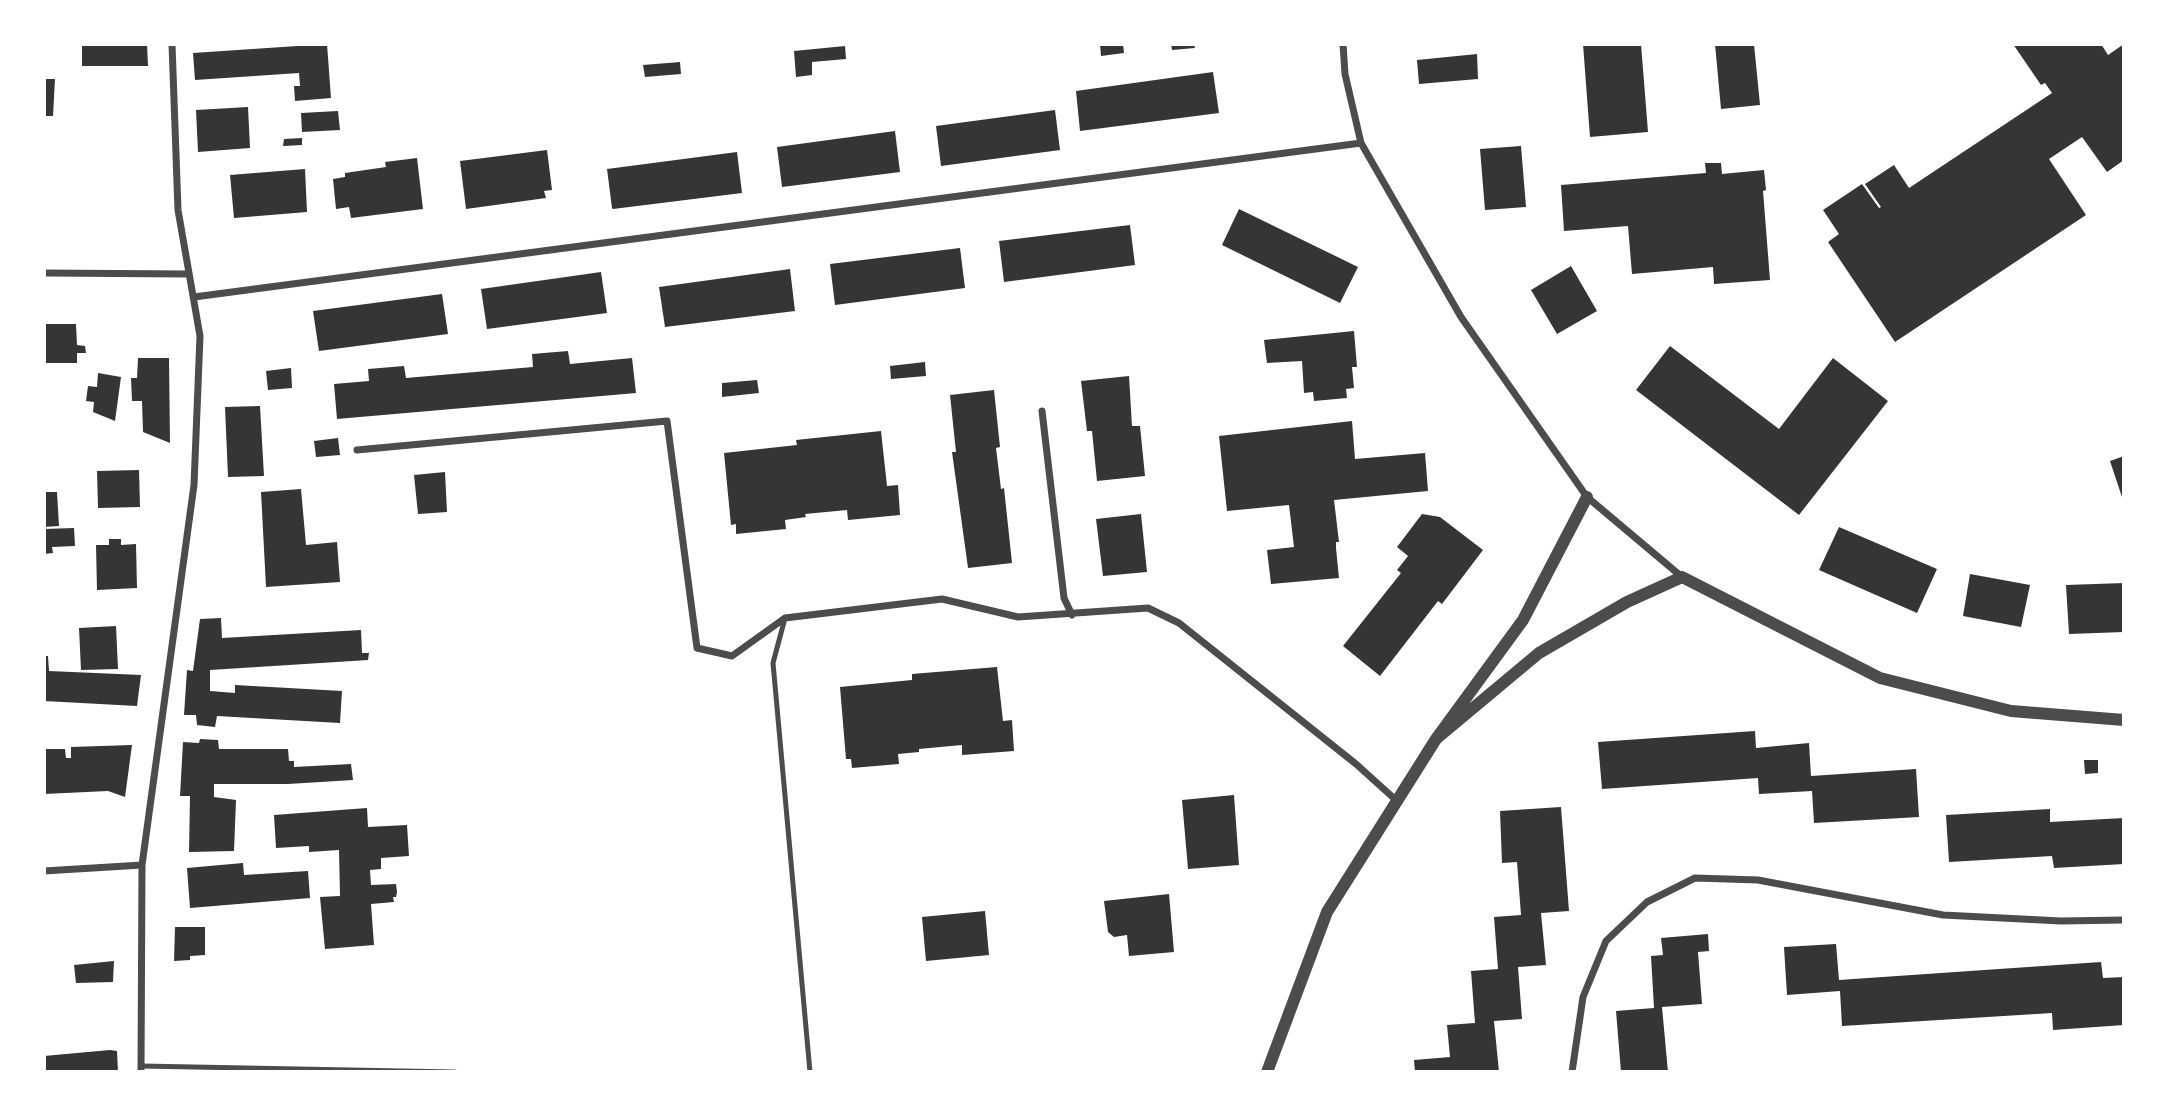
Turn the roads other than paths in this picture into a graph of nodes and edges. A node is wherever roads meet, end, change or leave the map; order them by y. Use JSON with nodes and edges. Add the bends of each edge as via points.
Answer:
{"nodes":[{"id":1,"x":172,"y":44,"type":"edge"},
{"id":2,"x":1343,"y":44,"type":"edge"},
{"id":3,"x":1361,"y":143,"type":"junction"},
{"id":4,"x":44,"y":273,"type":"edge"},
{"id":5,"x":187,"y":274,"type":"junction"},
{"id":6,"x":194,"y":297,"type":"junction"},
{"id":7,"x":1042,"y":411,"type":"dead end"},
{"id":8,"x":356,"y":450,"type":"dead end"},
{"id":9,"x":1587,"y":498,"type":"junction"},
{"id":10,"x":1682,"y":578,"type":"junction"},
{"id":11,"x":1072,"y":615,"type":"junction"},
{"id":12,"x":785,"y":618,"type":"junction"},
{"id":13,"x":2124,"y":720,"type":"edge"},
{"id":14,"x":1436,"y":739,"type":"junction"},
{"id":15,"x":1397,"y":801,"type":"junction"},
{"id":16,"x":142,"y":865,"type":"junction"},
{"id":17,"x":44,"y":871,"type":"edge"},
{"id":18,"x":2124,"y":920,"type":"edge"},
{"id":19,"x":141,"y":1069,"type":"edge"},
{"id":20,"x":456,"y":1072,"type":"edge"},
{"id":21,"x":810,"y":1072,"type":"edge"},
{"id":22,"x":1267,"y":1072,"type":"edge"},
{"id":23,"x":1572,"y":1072,"type":"edge"}],
"edges":[{"from":1,"to":5,"type":"street","via":[[178,209]]},
{"from":2,"to":3,"type":"street"},
{"from":3,"to":6,"type":"street"},
{"from":3,"to":9,"type":"street","via":[[1461,317]]},
{"from":4,"to":5,"type":"street"},
{"from":5,"to":6,"type":"street"},
{"from":6,"to":16,"type":"street","via":[[200,336],[194,485]]},
{"from":7,"to":11,"type":"street","via":[[1064,598]]},
{"from":8,"to":12,"type":"street","via":[[667,421],[697,648],[732,656]]},
{"from":9,"to":10,"type":"street"},
{"from":9,"to":14,"type":"street","via":[[1524,620]]},
{"from":10,"to":13,"type":"street","via":[[1880,678],[2011,711]]},
{"from":10,"to":14,"type":"street","via":[[1627,602],[1539,653]]},
{"from":11,"to":12,"type":"street","via":[[1018,617],[942,599]]},
{"from":11,"to":15,"type":"street","via":[[1148,608],[1179,623]]},
{"from":12,"to":21,"type":"lane","via":[[773,663]]},
{"from":14,"to":15,"type":"street"},
{"from":15,"to":22,"type":"street","via":[[1327,912]]},
{"from":16,"to":17,"type":"street"},
{"from":16,"to":19,"type":"street"},
{"from":18,"to":23,"type":"street","via":[[1943,915],[1758,880],[1695,878],[1647,902],[1606,941],[1583,997]]},
{"from":19,"to":20,"type":"lane"}]}
